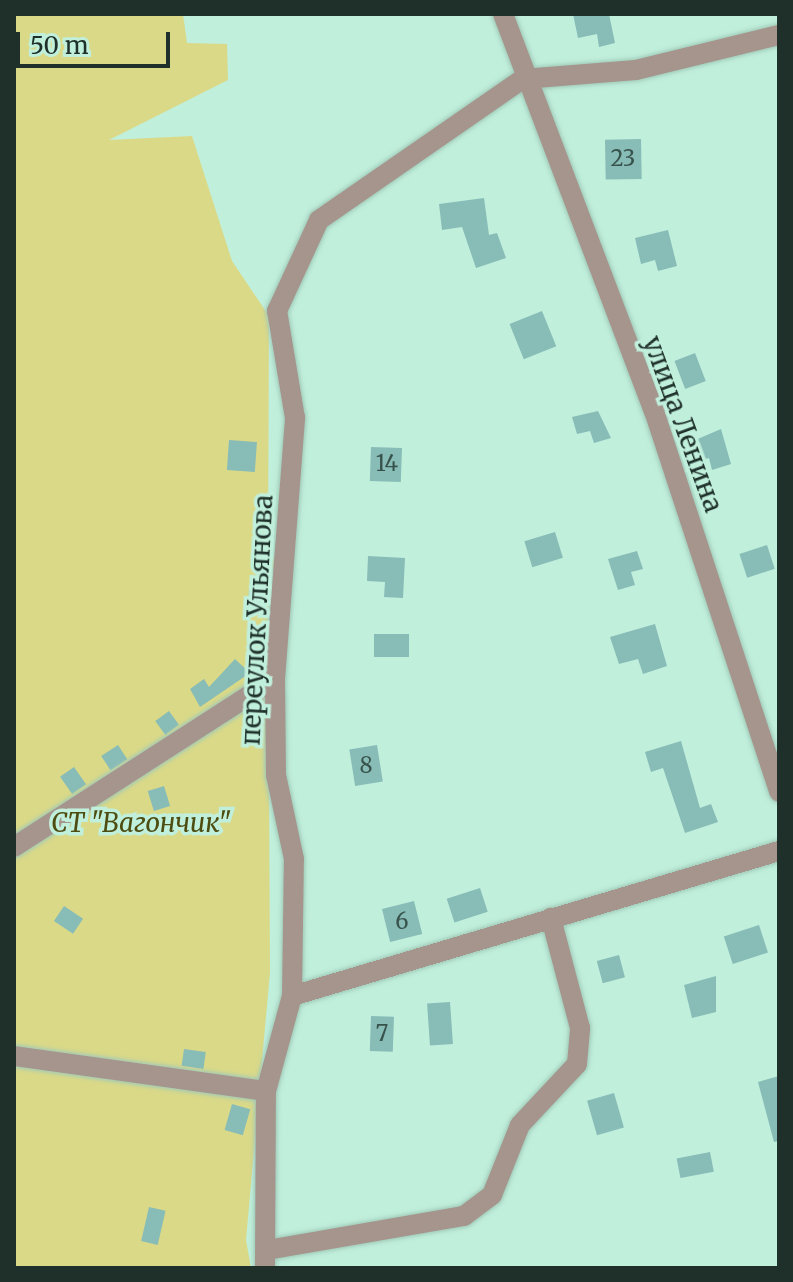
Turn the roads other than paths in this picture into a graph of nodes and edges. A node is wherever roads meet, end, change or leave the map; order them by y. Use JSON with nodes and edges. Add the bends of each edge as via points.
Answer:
{"nodes":[{"id":1,"x":503,"y":14,"type":"edge"},
{"id":2,"x":778,"y":41,"type":"edge"},
{"id":3,"x":523,"y":79,"type":"junction"},
{"id":4,"x":275,"y":679,"type":"junction"},
{"id":5,"x":779,"y":792,"type":"edge"},
{"id":6,"x":14,"y":847,"type":"edge"},
{"id":7,"x":779,"y":851,"type":"edge"},
{"id":8,"x":551,"y":918,"type":"junction"},
{"id":9,"x":292,"y":996,"type":"junction"},
{"id":10,"x":14,"y":1056,"type":"edge"},
{"id":11,"x":266,"y":1091,"type":"junction"},
{"id":12,"x":266,"y":1259,"type":"edge"}],
"edges":[{"from":1,"to":3,"type":"street","name":"улица Ленина"},
{"from":2,"to":3,"type":"street","via":[[636,70]]},
{"from":3,"to":4,"type":"street","name":"переулок Ульянова","via":[[319,220],[277,311],[295,418]]},
{"from":3,"to":5,"type":"street","name":"улица Ленина","via":[[654,411]]},
{"from":4,"to":6,"type":"street"},
{"from":4,"to":9,"type":"street","name":"переулок Ульянова","via":[[276,775],[294,859]]},
{"from":7,"to":8,"type":"street"},
{"from":8,"to":9,"type":"street"},
{"from":8,"to":12,"type":"street","via":[[580,1028],[577,1064],[520,1125],[492,1195],[464,1216]]},
{"from":9,"to":11,"type":"street","name":"переулок Ульянова"},
{"from":10,"to":11,"type":"street"},
{"from":11,"to":12,"type":"street","name":"переулок Ульянова"}]}
